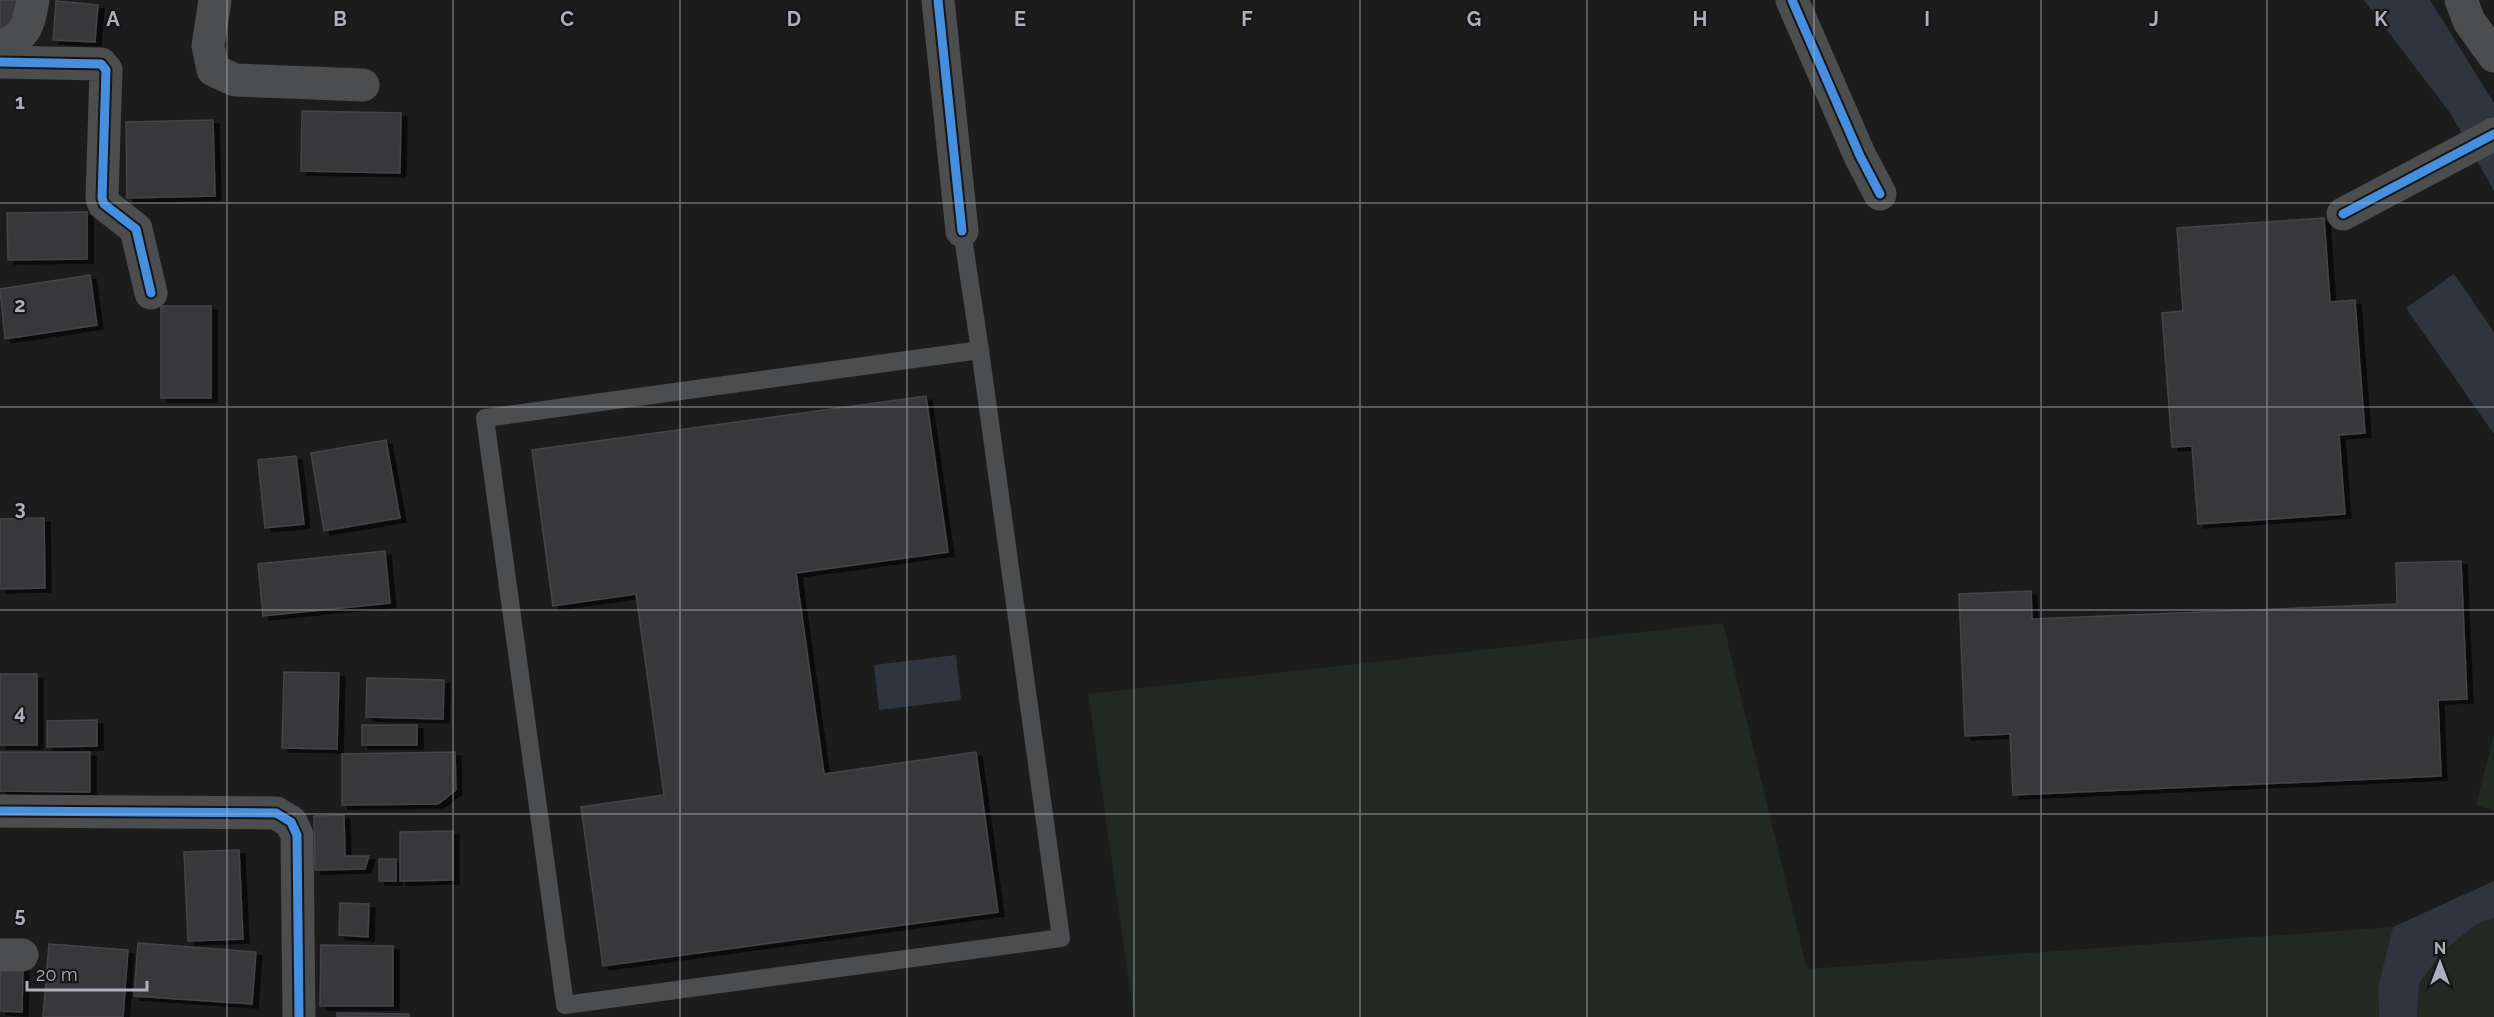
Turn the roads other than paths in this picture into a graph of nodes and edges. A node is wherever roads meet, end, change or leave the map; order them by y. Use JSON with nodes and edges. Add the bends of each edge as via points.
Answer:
{"nodes":[{"id":1,"x":33,"y":0,"type":"edge"},
{"id":2,"x":215,"y":0,"type":"edge"},
{"id":3,"x":938,"y":0,"type":"edge"},
{"id":4,"x":1792,"y":0,"type":"edge"},
{"id":5,"x":2461,"y":0,"type":"edge"},
{"id":6,"x":0,"y":48,"type":"edge"},
{"id":7,"x":2494,"y":56,"type":"edge"},
{"id":8,"x":0,"y":63,"type":"edge"},
{"id":9,"x":363,"y":85,"type":"dead end"},
{"id":10,"x":2494,"y":134,"type":"edge"},
{"id":11,"x":1880,"y":195,"type":"dead end"},
{"id":12,"x":2343,"y":214,"type":"dead end"},
{"id":13,"x":962,"y":231,"type":"joint"},
{"id":14,"x":151,"y":293,"type":"dead end"},
{"id":15,"x":980,"y":351,"type":"junction"},
{"id":16,"x":0,"y":811,"type":"edge"},
{"id":17,"x":300,"y":1017,"type":"edge"}],
"edges":[{"from":1,"to":6,"type":"street","via":[[29,25],[17,40]]},
{"from":2,"to":9,"type":"street","via":[[208,46],[213,70],[235,80]]},
{"from":3,"to":13,"type":"street"},
{"from":4,"to":11,"type":"street"},
{"from":5,"to":7,"type":"street","via":[[2469,21]]},
{"from":8,"to":14,"type":"street","via":[[104,66],[102,198],[136,229]]},
{"from":10,"to":12,"type":"street"},
{"from":13,"to":15,"type":"lane"},
{"from":15,"to":15,"type":"lane","via":[[1061,938],[566,1005],[485,418]]},
{"from":16,"to":17,"type":"street","via":[[276,813],[291,822],[297,835]]}]}
